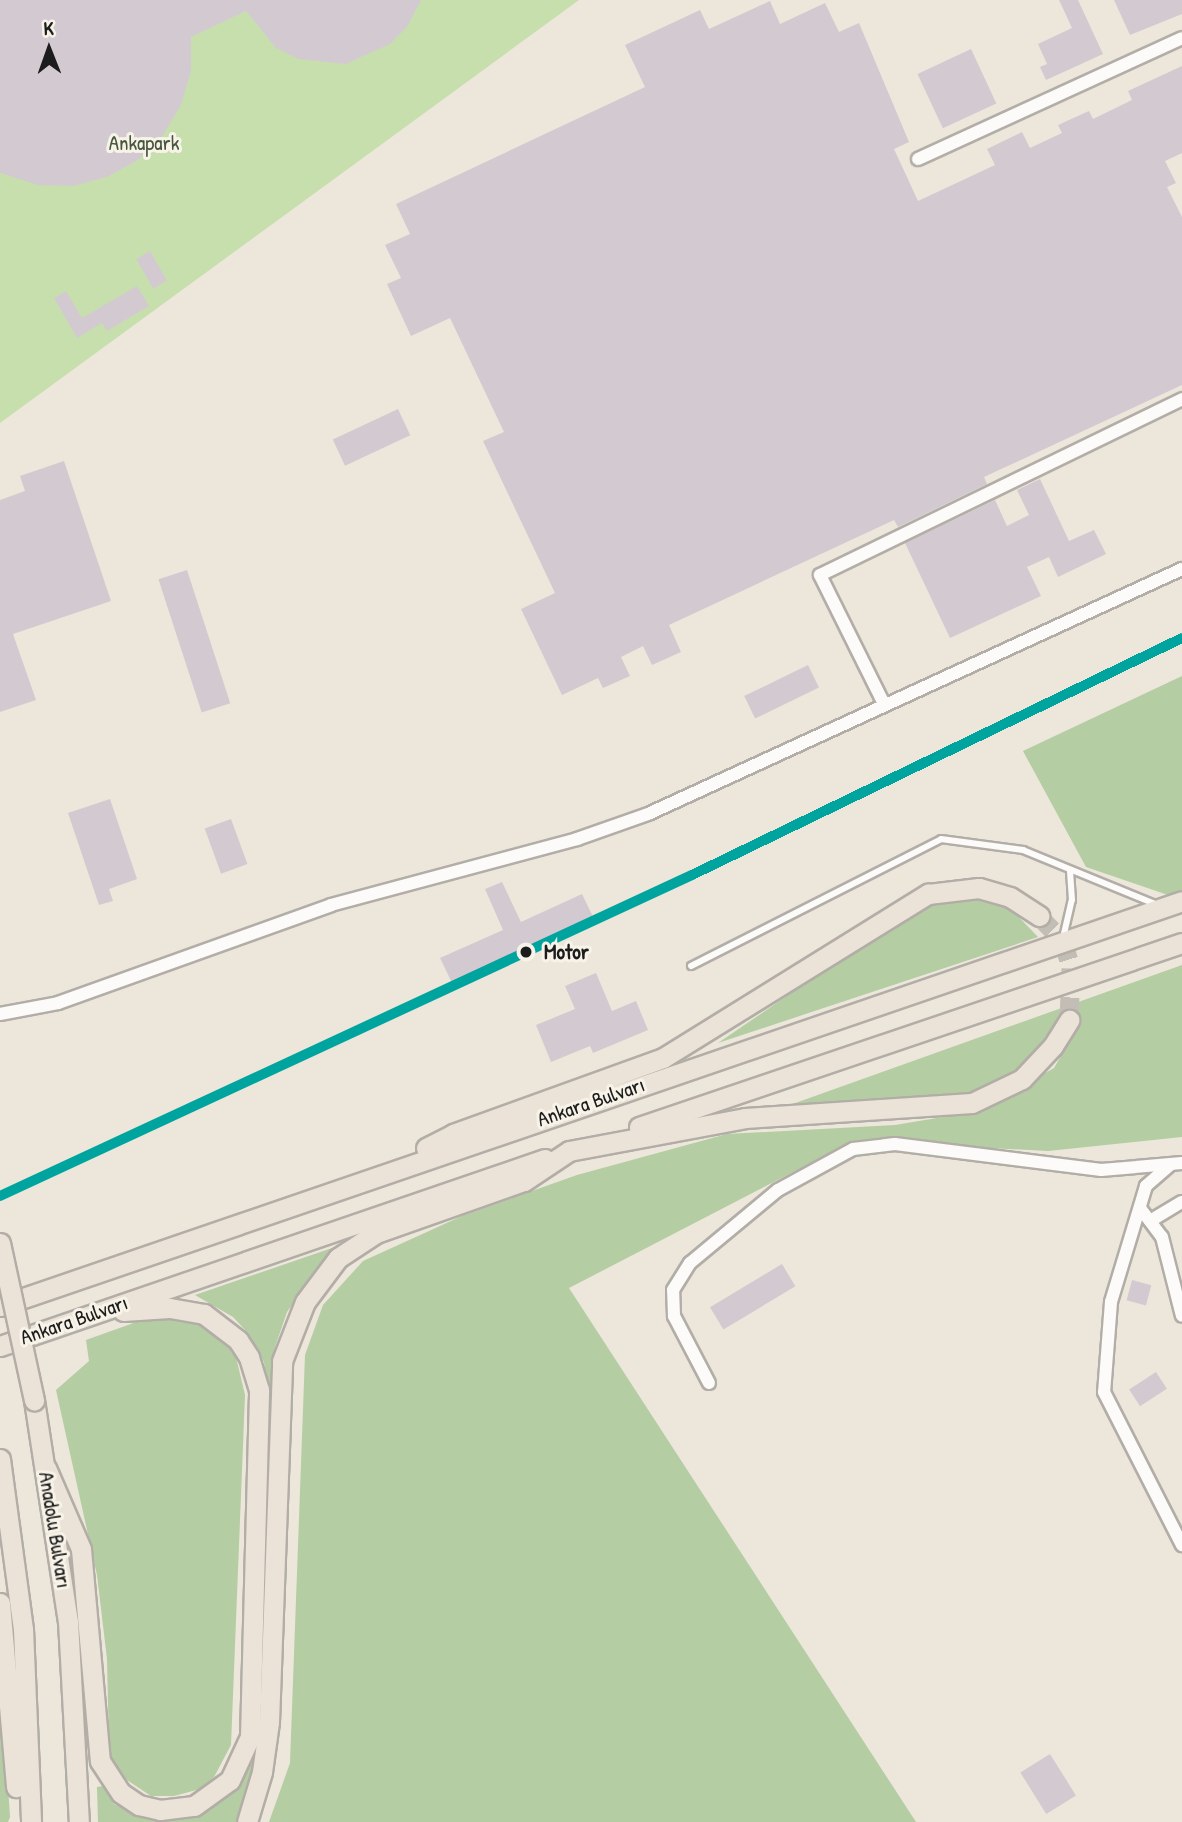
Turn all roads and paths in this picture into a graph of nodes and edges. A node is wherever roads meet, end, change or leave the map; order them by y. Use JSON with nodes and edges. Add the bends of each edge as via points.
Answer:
{"nodes":[{"id":1,"x":1182,"y":38,"type":"edge"},
{"id":2,"x":918,"y":159,"type":"dead end"},
{"id":3,"x":1182,"y":399,"type":"edge"},
{"id":4,"x":1182,"y":569,"type":"edge"},
{"id":5,"x":884,"y":704,"type":"junction"},
{"id":6,"x":1070,"y":871,"type":"junction"},
{"id":7,"x":1182,"y":901,"type":"edge"},
{"id":8,"x":1163,"y":908,"type":"junction"},
{"id":9,"x":1039,"y":916,"type":"tunnel mouth"},
{"id":10,"x":1062,"y":942,"type":"junction"},
{"id":11,"x":1182,"y":943,"type":"edge"},
{"id":12,"x":691,"y":966,"type":"dead end"},
{"id":13,"x":0,"y":1014,"type":"edge"},
{"id":14,"x":1069,"y":1020,"type":"tunnel mouth"},
{"id":15,"x":569,"y":1151,"type":"junction"},
{"id":16,"x":1176,"y":1164,"type":"edge"},
{"id":17,"x":373,"y":1176,"type":"junction"},
{"id":18,"x":1182,"y":1202,"type":"edge"},
{"id":19,"x":1140,"y":1208,"type":"junction"},
{"id":20,"x":1150,"y":1221,"type":"junction"},
{"id":21,"x":0,"y":1243,"type":"edge"},
{"id":22,"x":0,"y":1306,"type":"edge"},
{"id":23,"x":94,"y":1314,"type":"junction"},
{"id":24,"x":1182,"y":1316,"type":"edge"},
{"id":25,"x":0,"y":1346,"type":"edge"},
{"id":26,"x":709,"y":1383,"type":"dead end"},
{"id":27,"x":46,"y":1468,"type":"junction"},
{"id":28,"x":0,"y":1469,"type":"edge"},
{"id":29,"x":1182,"y":1545,"type":"edge"},
{"id":30,"x":0,"y":1603,"type":"edge"},
{"id":31,"x":18,"y":1822,"type":"edge"},
{"id":32,"x":31,"y":1822,"type":"edge"},
{"id":33,"x":79,"y":1822,"type":"edge"},
{"id":34,"x":247,"y":1822,"type":"edge"}],
"edges":[{"from":1,"to":2,"type":"street"},
{"from":3,"to":5,"type":"street","via":[[820,575]]},
{"from":4,"to":5,"type":"street"},
{"from":5,"to":13,"type":"street","via":[[648,814],[577,839],[331,905],[58,1003]]},
{"from":6,"to":8,"type":"lane","via":[[1108,882]]},
{"from":6,"to":10,"type":"lane","via":[[1072,900]]},
{"from":6,"to":12,"type":"lane","via":[[1023,849],[941,839]]},
{"from":7,"to":8,"type":"main road","name":"Ankara Bulvarı"},
{"from":8,"to":10,"type":"main road","name":"Ankara Bulvarı"},
{"from":9,"to":17,"type":"main road","via":[[987,889],[946,888],[928,894],[663,1058],[453,1134]]},
{"from":10,"to":17,"type":"main road","name":"Ankara Bulvarı"},
{"from":11,"to":15,"type":"main road","name":"Ankara Bulvarı"},
{"from":14,"to":15,"type":"main road","via":[[1053,1046],[1022,1079],[972,1103],[745,1118]]},
{"from":15,"to":23,"type":"main road","name":"Ankara Bulvarı"},
{"from":15,"to":34,"type":"main road","via":[[524,1181],[355,1243],[319,1280],[293,1325],[282,1361],[279,1400],[269,1722],[262,1772]]},
{"from":16,"to":19,"type":"street","via":[[1146,1186]]},
{"from":16,"to":26,"type":"street","via":[[1101,1170],[895,1144],[853,1149],[778,1190],[690,1263],[673,1290],[674,1316]]},
{"from":17,"to":22,"type":"main road","name":"Ankara Bulvarı"},
{"from":18,"to":20,"type":"street"},
{"from":19,"to":20,"type":"street"},
{"from":19,"to":29,"type":"street","via":[[1111,1302],[1104,1391]]},
{"from":20,"to":24,"type":"street","via":[[1166,1248]]},
{"from":21,"to":27,"type":"main road","name":"Anadolu Bulvarı","bridge":true},
{"from":23,"to":25,"type":"main road","name":"Ankara Bulvarı"},
{"from":23,"to":27,"type":"main road","via":[[169,1308],[204,1314],[238,1340],[260,1390],[250,1737],[230,1780],[194,1806],[160,1810],[139,1805],[121,1793],[100,1761],[81,1549]]},
{"from":27,"to":33,"type":"main road","name":"Anadolu Bulvarı","via":[[68,1621]]},
{"from":28,"to":32,"type":"main road","name":"Anadolu Bulvarı","via":[[23,1629]]},
{"from":30,"to":31,"type":"main road"}]}
